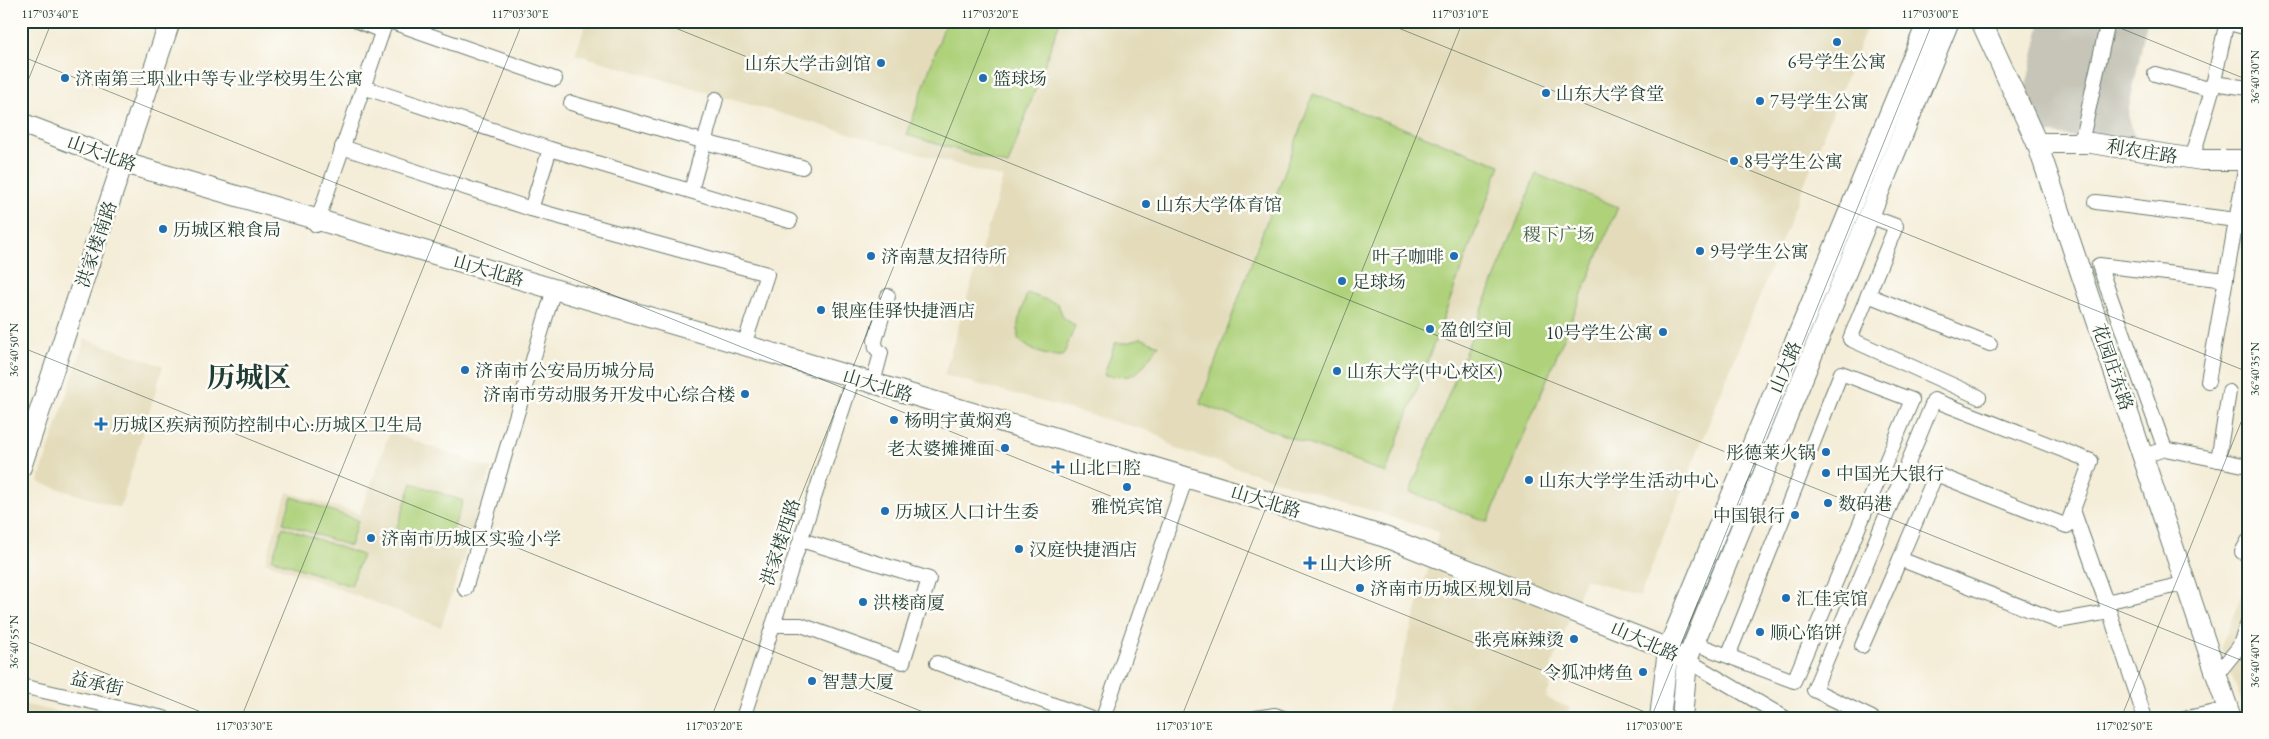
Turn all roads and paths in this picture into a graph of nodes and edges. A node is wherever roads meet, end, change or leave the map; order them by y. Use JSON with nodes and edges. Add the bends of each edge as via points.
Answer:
{"nodes":[{"id":1,"x":358,"y":21,"type":"edge"},
{"id":2,"x":1928,"y":21,"type":"edge"},
{"id":3,"x":1949,"y":21,"type":"edge"},
{"id":4,"x":1981,"y":21,"type":"edge"},
{"id":5,"x":2108,"y":21,"type":"edge"},
{"id":6,"x":2225,"y":22,"type":"edge"},
{"id":7,"x":165,"y":23,"type":"edge"},
{"id":8,"x":386,"y":25,"type":"edge"},
{"id":9,"x":2248,"y":28,"type":"edge"},
{"id":10,"x":2156,"y":74,"type":"dead end"},
{"id":11,"x":555,"y":79,"type":"dead end"},
{"id":12,"x":2213,"y":86,"type":"junction"},
{"id":13,"x":363,"y":87,"type":"junction"},
{"id":14,"x":2248,"y":88,"type":"edge"},
{"id":15,"x":716,"y":99,"type":"dead end"},
{"id":16,"x":571,"y":103,"type":"dead end"},
{"id":17,"x":21,"y":123,"type":"edge"},
{"id":18,"x":21,"y":129,"type":"edge"},
{"id":19,"x":707,"y":142,"type":"junction"},
{"id":20,"x":2037,"y":143,"type":"junction"},
{"id":21,"x":2081,"y":143,"type":"junction"},
{"id":22,"x":342,"y":147,"type":"junction"},
{"id":23,"x":550,"y":149,"type":"junction"},
{"id":24,"x":2192,"y":159,"type":"junction"},
{"id":25,"x":2247,"y":162,"type":"edge"},
{"id":26,"x":123,"y":165,"type":"junction"},
{"id":27,"x":802,"y":167,"type":"dead end"},
{"id":28,"x":691,"y":191,"type":"junction"},
{"id":29,"x":2096,"y":202,"type":"dead end"},
{"id":30,"x":530,"y":209,"type":"junction"},
{"id":31,"x":1869,"y":216,"type":"junction"},
{"id":32,"x":2236,"y":220,"type":"junction"},
{"id":33,"x":790,"y":221,"type":"dead end"},
{"id":34,"x":317,"y":222,"type":"junction"},
{"id":35,"x":2226,"y":280,"type":"junction"},
{"id":36,"x":553,"y":292,"type":"junction"},
{"id":37,"x":1868,"y":295,"type":"junction"},
{"id":38,"x":888,"y":296,"type":"dead end"},
{"id":39,"x":1990,"y":344,"type":"dead end"},
{"id":40,"x":744,"y":345,"type":"junction"},
{"id":41,"x":853,"y":380,"type":"junction"},
{"id":42,"x":2208,"y":381,"type":"dead end"},
{"id":43,"x":873,"y":383,"type":"junction"},
{"id":44,"x":2229,"y":392,"type":"dead end"},
{"id":45,"x":1979,"y":397,"type":"dead end"},
{"id":46,"x":2165,"y":448,"type":"junction"},
{"id":47,"x":2144,"y":456,"type":"junction"},
{"id":48,"x":2218,"y":460,"type":"junction"},
{"id":49,"x":2248,"y":466,"type":"edge"},
{"id":50,"x":21,"y":467,"type":"edge"},
{"id":51,"x":1184,"y":483,"type":"junction"},
{"id":52,"x":2073,"y":510,"type":"junction"},
{"id":53,"x":801,"y":540,"type":"junction"},
{"id":54,"x":1900,"y":559,"type":"junction"},
{"id":55,"x":2187,"y":583,"type":"junction"},
{"id":56,"x":465,"y":590,"type":"dead end"},
{"id":57,"x":2108,"y":607,"type":"junction"},
{"id":58,"x":2248,"y":623,"type":"edge"},
{"id":59,"x":773,"y":625,"type":"junction"},
{"id":60,"x":1862,"y":646,"type":"dead end"},
{"id":61,"x":1704,"y":647,"type":"dead end"},
{"id":62,"x":1667,"y":652,"type":"junction"},
{"id":63,"x":1728,"y":656,"type":"junction"},
{"id":64,"x":1687,"y":660,"type":"junction"},
{"id":65,"x":937,"y":663,"type":"dead end"},
{"id":66,"x":2218,"y":673,"type":"junction"},
{"id":67,"x":21,"y":686,"type":"edge"},
{"id":68,"x":2230,"y":713,"type":"edge"},
{"id":69,"x":164,"y":718,"type":"edge"},
{"id":70,"x":743,"y":718,"type":"edge"},
{"id":71,"x":1090,"y":718,"type":"edge"},
{"id":72,"x":1103,"y":718,"type":"edge"},
{"id":73,"x":1256,"y":718,"type":"edge"},
{"id":74,"x":1283,"y":718,"type":"edge"},
{"id":75,"x":1660,"y":718,"type":"edge"},
{"id":76,"x":1682,"y":718,"type":"edge"},
{"id":77,"x":1785,"y":718,"type":"edge"},
{"id":78,"x":1872,"y":718,"type":"edge"},
{"id":79,"x":2146,"y":718,"type":"edge"},
{"id":80,"x":2188,"y":718,"type":"edge"}],
"edges":[{"from":1,"to":8,"type":"street"},
{"from":2,"to":62,"type":"main road","name":"山大路"},
{"from":3,"to":31,"type":"main road","name":"山大路"},
{"from":4,"to":20,"type":"main road","name":"花园庄东路"},
{"from":5,"to":21,"type":"street"},
{"from":6,"to":9,"type":"street"},
{"from":6,"to":12,"type":"street"},
{"from":7,"to":26,"type":"main road","name":"洪家楼南路"},
{"from":8,"to":11,"type":"street"},
{"from":8,"to":13,"type":"street"},
{"from":10,"to":12,"type":"street"},
{"from":12,"to":14,"type":"street"},
{"from":12,"to":24,"type":"street"},
{"from":13,"to":22,"type":"street"},
{"from":13,"to":23,"type":"street"},
{"from":15,"to":19,"type":"street"},
{"from":16,"to":19,"type":"street"},
{"from":17,"to":26,"type":"main road","name":"山大北路"},
{"from":18,"to":26,"type":"main road","name":"山大北路"},
{"from":19,"to":27,"type":"street"},
{"from":19,"to":28,"type":"street"},
{"from":20,"to":21,"type":"main road","name":"利农庄路"},
{"from":20,"to":47,"type":"main road","name":"花园庄东路"},
{"from":21,"to":24,"type":"main road","name":"利农庄路"},
{"from":22,"to":30,"type":"street"},
{"from":22,"to":34,"type":"street"},
{"from":23,"to":28,"type":"street"},
{"from":23,"to":30,"type":"street"},
{"from":24,"to":25,"type":"main road","name":"利农庄路"},
{"from":25,"to":32,"type":"street"},
{"from":26,"to":34,"type":"main road","name":"山大北路"},
{"from":26,"to":50,"type":"main road","name":"洪家楼南路"},
{"from":28,"to":33,"type":"street"},
{"from":29,"to":32,"type":"street"},
{"from":30,"to":40,"type":"street","via":[[767,274]]},
{"from":31,"to":37,"type":"street","via":[[1896,226]]},
{"from":31,"to":64,"type":"main road","name":"山大路"},
{"from":32,"to":35,"type":"street"},
{"from":34,"to":36,"type":"main road","name":"山大北路"},
{"from":35,"to":42,"type":"street"},
{"from":35,"to":46,"type":"street","via":[[2099,265]]},
{"from":36,"to":40,"type":"main road","name":"山大北路"},
{"from":36,"to":41,"type":"main road","name":"山大北路"},
{"from":36,"to":56,"type":"street"},
{"from":37,"to":39,"type":"street"},
{"from":37,"to":45,"type":"street","via":[[1850,339]]},
{"from":38,"to":43,"type":"street","via":[[875,341],[881,353]]},
{"from":40,"to":41,"type":"main road","name":"山大北路"},
{"from":41,"to":43,"type":"main road","name":"山大北路"},
{"from":41,"to":51,"type":"main road","name":"山大北路"},
{"from":41,"to":53,"type":"street","name":"洪家楼西路"},
{"from":43,"to":62,"type":"main road","name":"山大北路","via":[[1386,537]]},
{"from":44,"to":48,"type":"street"},
{"from":46,"to":47,"type":"street"},
{"from":46,"to":48,"type":"street"},
{"from":47,"to":55,"type":"main road","name":"花园庄东路"},
{"from":48,"to":49,"type":"street"},
{"from":51,"to":62,"type":"main road","name":"山大北路","via":[[1397,547]]},
{"from":51,"to":72,"type":"street"},
{"from":52,"to":54,"type":"street","via":[[2067,526],[1936,474]]},
{"from":52,"to":57,"type":"street"},
{"from":52,"to":78,"type":"street","via":[[2092,461],[1934,400],[1814,690]]},
{"from":53,"to":59,"type":"street","name":"洪家楼西路"},
{"from":53,"to":59,"type":"street","via":[[929,579],[903,662],[801,625]]},
{"from":54,"to":57,"type":"street","via":[[2058,622]]},
{"from":54,"to":60,"type":"street"},
{"from":55,"to":57,"type":"street"},
{"from":55,"to":66,"type":"main road","name":"花园庄东路"},
{"from":57,"to":79,"type":"street"},
{"from":58,"to":66,"type":"street","via":[[2239,647]]},
{"from":59,"to":70,"type":"street","name":"洪家楼西路"},
{"from":61,"to":63,"type":"street"},
{"from":62,"to":64,"type":"main road","name":"山大北路"},
{"from":62,"to":75,"type":"main road","name":"山大路"},
{"from":63,"to":63,"type":"street","via":[[1794,681],[1912,400],[1841,373]]},
{"from":64,"to":76,"type":"main road","name":"山大路"},
{"from":64,"to":77,"type":"street"},
{"from":65,"to":71,"type":"street"},
{"from":66,"to":68,"type":"main road","name":"花园庄东路"},
{"from":67,"to":69,"type":"street","name":"益承街"},
{"from":68,"to":80,"type":"street"},
{"from":73,"to":74,"type":"street","via":[[1275,715]]}]}
